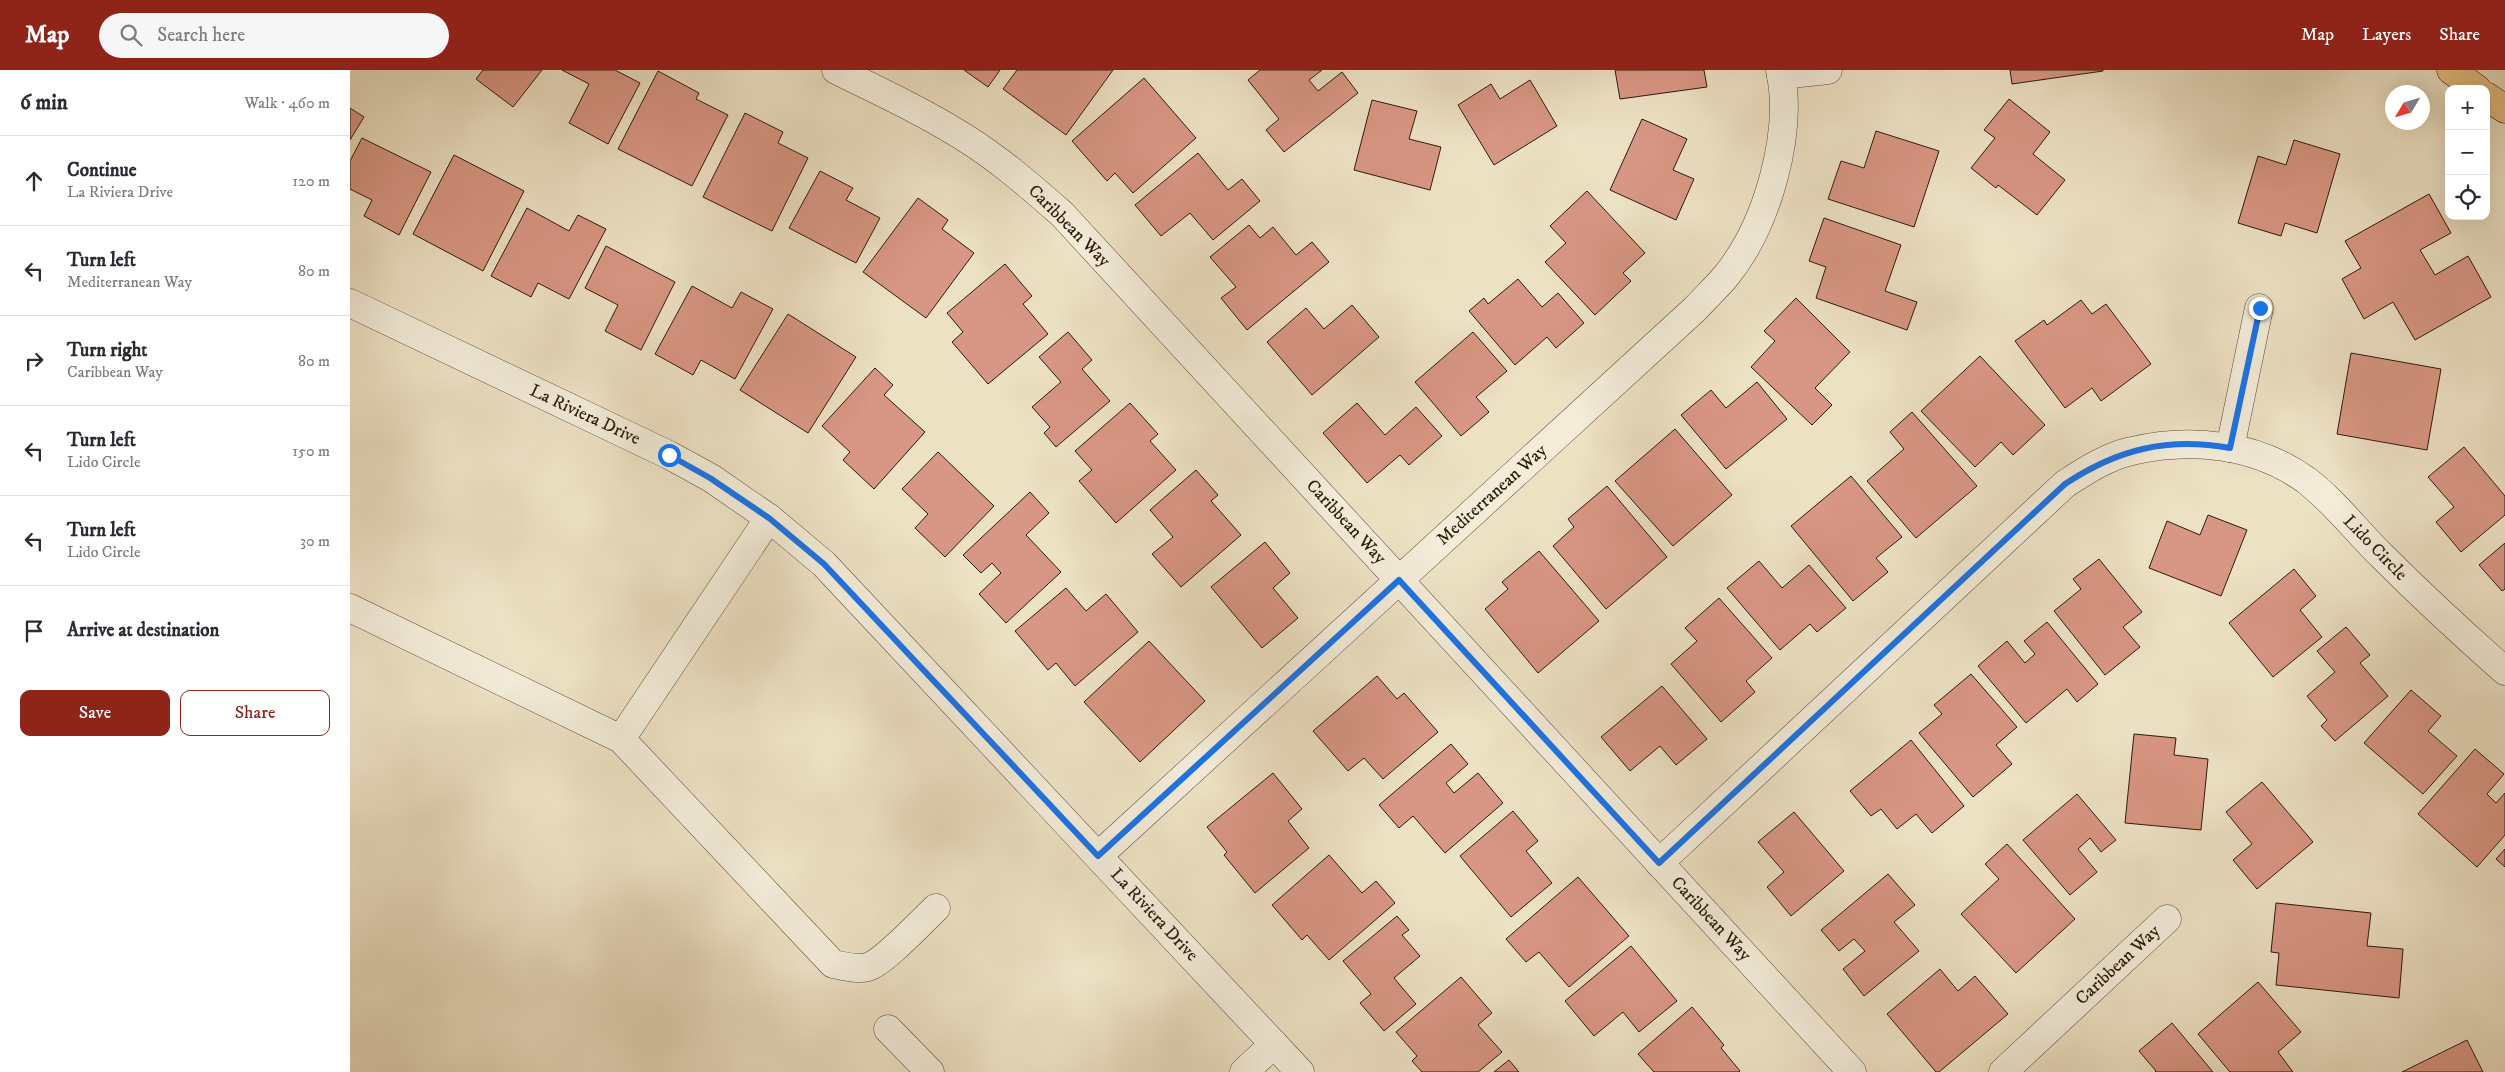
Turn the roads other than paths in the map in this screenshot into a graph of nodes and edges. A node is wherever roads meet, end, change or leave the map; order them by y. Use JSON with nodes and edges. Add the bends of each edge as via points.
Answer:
{"nodes":[{"id":1,"x":836,"y":70,"type":"edge"},
{"id":2,"x":1828,"y":70,"type":"edge"},
{"id":3,"x":2451,"y":70,"type":"edge"},
{"id":4,"x":1781,"y":72,"type":"edge"},
{"id":5,"x":2472,"y":85,"type":"edge"},
{"id":6,"x":2490,"y":99,"type":"edge"},
{"id":7,"x":2505,"y":110,"type":"edge"},
{"id":8,"x":350,"y":303,"type":"edge"},
{"id":9,"x":2260,"y":308,"type":"dead end"},
{"id":10,"x":2230,"y":448,"type":"junction"},
{"id":11,"x":769,"y":518,"type":"junction"},
{"id":12,"x":1399,"y":580,"type":"junction"},
{"id":13,"x":350,"y":608,"type":"edge"},
{"id":14,"x":2505,"y":671,"type":"edge"},
{"id":15,"x":621,"y":739,"type":"junction"},
{"id":16,"x":1098,"y":856,"type":"junction"},
{"id":17,"x":1659,"y":863,"type":"junction"},
{"id":18,"x":936,"y":908,"type":"dead end"},
{"id":19,"x":2167,"y":919,"type":"dead end"},
{"id":20,"x":888,"y":1029,"type":"dead end"},
{"id":21,"x":1274,"y":1044,"type":"junction"},
{"id":22,"x":930,"y":1072,"type":"edge"},
{"id":23,"x":1244,"y":1072,"type":"edge"},
{"id":24,"x":1300,"y":1072,"type":"edge"},
{"id":25,"x":1852,"y":1072,"type":"edge"},
{"id":26,"x":2003,"y":1072,"type":"edge"}],
"edges":[{"from":1,"to":12,"type":"street","name":"Caribbean Way","via":[[963,136],[1014,172],[1062,214]]},
{"from":2,"to":4,"type":"street","name":"Mediterranean Way"},
{"from":3,"to":5,"type":"highway"},
{"from":4,"to":12,"type":"street","name":"Mediterranean Way","via":[[1783,120],[1777,168],[1752,234],[1727,275],[1695,309]]},
{"from":6,"to":7,"type":"highway"},
{"from":8,"to":11,"type":"street","name":"La Riviera Drive","via":[[669,455]]},
{"from":9,"to":10,"type":"street"},
{"from":10,"to":14,"type":"street","name":"Lido Circle","via":[[2284,466],[2324,495],[2446,619]]},
{"from":10,"to":17,"type":"street","name":"Lido Circle","via":[[2181,443],[2131,451],[2108,459],[2065,484]]},
{"from":11,"to":15,"type":"street"},
{"from":11,"to":16,"type":"street","name":"La Riviera Drive","via":[[824,564]]},
{"from":12,"to":16,"type":"street","name":"Mediterranean Way"},
{"from":12,"to":17,"type":"street","name":"Caribbean Way"},
{"from":13,"to":15,"type":"street"},
{"from":15,"to":18,"type":"street","via":[[833,964],[868,967],[880,960]]},
{"from":16,"to":21,"type":"street","name":"La Riviera Drive"},
{"from":17,"to":25,"type":"street","name":"Caribbean Way"},
{"from":19,"to":26,"type":"street","name":"Caribbean Way"},
{"from":20,"to":22,"type":"street"},
{"from":21,"to":23,"type":"street"},
{"from":21,"to":24,"type":"street","name":"La Riviera Drive"}]}
